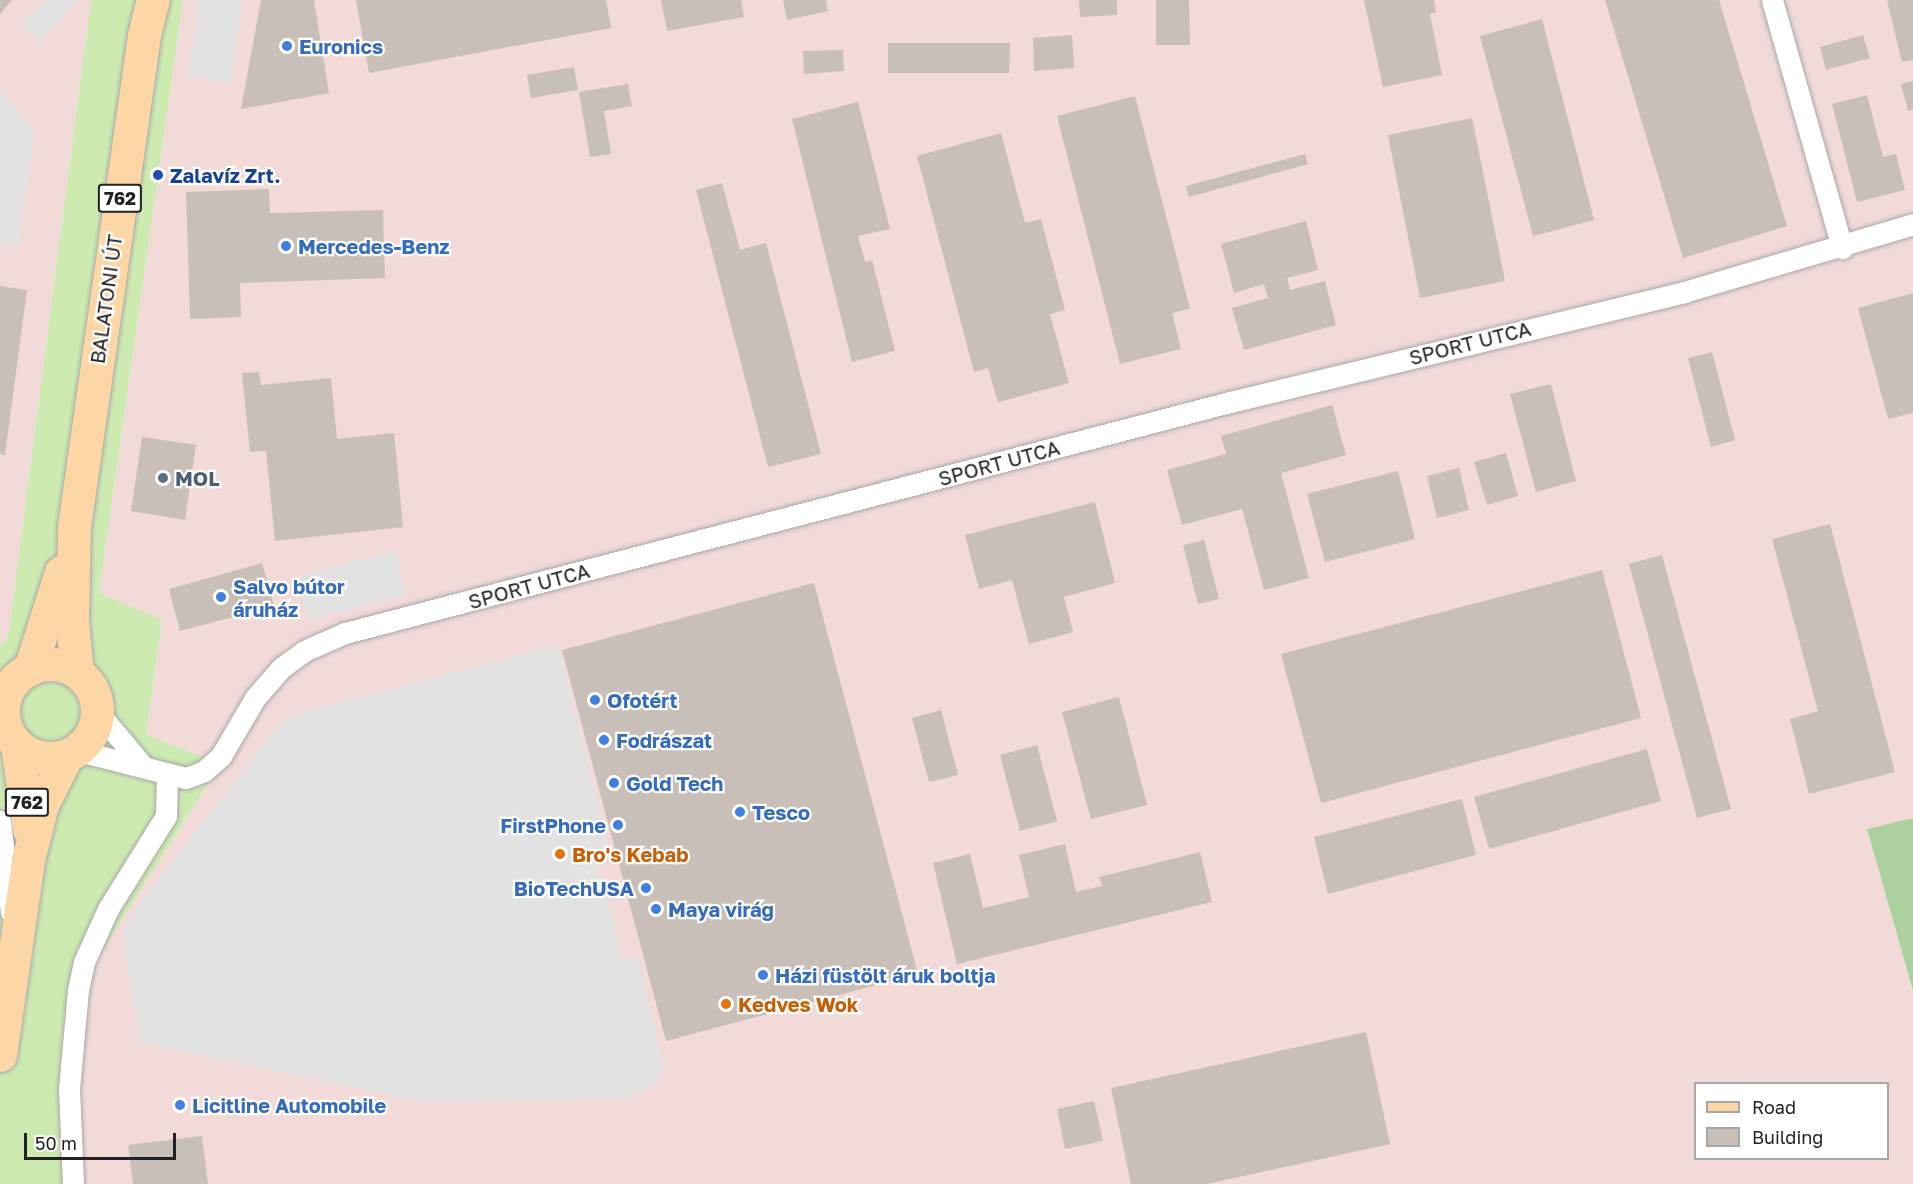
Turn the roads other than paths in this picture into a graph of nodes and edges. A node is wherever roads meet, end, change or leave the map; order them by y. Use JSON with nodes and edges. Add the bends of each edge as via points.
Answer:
{"nodes":[{"id":1,"x":143,"y":0,"type":"edge"},
{"id":2,"x":153,"y":0,"type":"edge"},
{"id":3,"x":1772,"y":0,"type":"edge"},
{"id":4,"x":144,"y":35,"type":"junction"},
{"id":5,"x":1913,"y":224,"type":"edge"},
{"id":6,"x":1842,"y":248,"type":"junction"},
{"id":7,"x":74,"y":527,"type":"junction"},
{"id":8,"x":77,"y":672,"type":"junction"},
{"id":9,"x":14,"y":678,"type":"edge"},
{"id":10,"x":96,"y":710,"type":"junction"},
{"id":11,"x":9,"y":736,"type":"edge"},
{"id":12,"x":71,"y":752,"type":"junction"},
{"id":13,"x":142,"y":765,"type":"junction"},
{"id":14,"x":167,"y":777,"type":"junction"},
{"id":15,"x":0,"y":821,"type":"edge"},
{"id":16,"x":28,"y":860,"type":"junction"},
{"id":17,"x":14,"y":946,"type":"junction"},
{"id":18,"x":0,"y":1055,"type":"edge"},
{"id":19,"x":73,"y":1184,"type":"edge"}],
"edges":[{"from":1,"to":4,"type":"main road","name":"BALATONI ÚT","number":"762"},
{"from":2,"to":4,"type":"main road","name":"BALATONI ÚT","number":"762"},
{"from":3,"to":6,"type":"street"},
{"from":4,"to":7,"type":"main road","name":"BALATONI ÚT","number":"762"},
{"from":5,"to":6,"type":"street","name":"SPORT UTCA"},
{"from":6,"to":14,"type":"street","name":"SPORT UTCA","via":[[345,633],[304,651],[281,668],[255,698],[221,756],[204,771],[186,778]]},
{"from":7,"to":8,"type":"main road","name":"BALATONI ÚT","number":"762","via":[[72,621]]},
{"from":7,"to":9,"type":"main road","name":"BALATONI ÚT","number":"762","via":[[40,647]]},
{"from":8,"to":9,"type":"main road","via":[[51,664]]},
{"from":8,"to":10,"type":"main road","name":"BALATONI ÚT","number":"762","via":[[95,699]]},
{"from":9,"to":11,"type":"main road","name":"BALATONI ÚT","number":"762","via":[[3,707]]},
{"from":10,"to":12,"type":"main road","name":"BALATONI ÚT","number":"762","via":[[90,736]]},
{"from":10,"to":13,"type":"street"},
{"from":11,"to":12,"type":"main road","via":[[42,757]]},
{"from":11,"to":16,"type":"main road","name":"BALATONI ÚT","number":"762","via":[[27,797]]},
{"from":12,"to":13,"type":"street"},
{"from":12,"to":16,"type":"main road","name":"BALATONI ÚT","number":"762","via":[[42,805]]},
{"from":13,"to":14,"type":"street"},
{"from":14,"to":19,"type":"street","via":[[166,816],[108,909],[84,962],[69,1089]]},
{"from":15,"to":17,"type":"street"},
{"from":16,"to":17,"type":"main road","name":"BALATONI ÚT","number":"762"},
{"from":17,"to":18,"type":"main road","name":"BALATONI ÚT","number":"762"}]}
